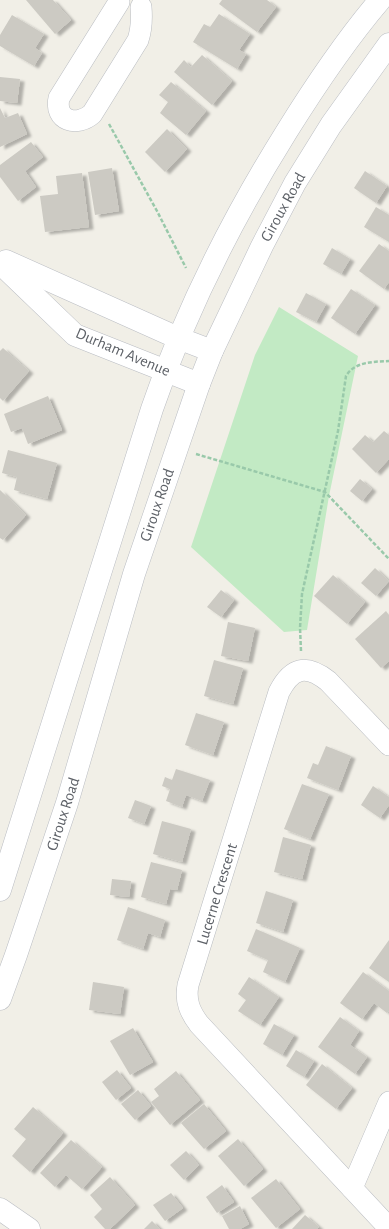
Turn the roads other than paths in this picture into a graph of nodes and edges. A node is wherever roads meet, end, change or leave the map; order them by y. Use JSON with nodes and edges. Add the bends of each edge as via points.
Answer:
{"nodes":[{"id":1,"x":380,"y":0,"type":"edge"},
{"id":2,"x":118,"y":1,"type":"edge"},
{"id":3,"x":149,"y":4,"type":"edge"},
{"id":4,"x":389,"y":44,"type":"edge"},
{"id":5,"x":0,"y":259,"type":"edge"},
{"id":6,"x":0,"y":263,"type":"edge"},
{"id":7,"x":178,"y":338,"type":"junction"},
{"id":8,"x":212,"y":351,"type":"junction"},
{"id":9,"x":165,"y":370,"type":"junction"},
{"id":10,"x":199,"y":384,"type":"junction"},
{"id":11,"x":389,"y":745,"type":"edge"},
{"id":12,"x":0,"y":890,"type":"edge"},
{"id":13,"x":0,"y":999,"type":"edge"},
{"id":14,"x":389,"y":1102,"type":"edge"},
{"id":15,"x":352,"y":1188,"type":"junction"},
{"id":16,"x":0,"y":1209,"type":"edge"},
{"id":17,"x":389,"y":1228,"type":"edge"},
{"id":18,"x":29,"y":1229,"type":"edge"}],
"edges":[{"from":1,"to":7,"type":"main road","name":"Giroux Road","via":[[304,103],[268,160],[235,220]]},
{"from":2,"to":3,"type":"street","via":[[133,7]]},
{"from":2,"to":3,"type":"street","via":[[59,98],[57,104],[61,115],[66,119],[80,121],[92,114],[138,40],[142,19]]},
{"from":4,"to":8,"type":"main road","name":"Giroux Road","via":[[331,125],[295,183]]},
{"from":5,"to":7,"type":"main road"},
{"from":6,"to":9,"type":"main road","name":"Durham Avenue","via":[[75,335]]},
{"from":7,"to":8,"type":"main road"},
{"from":7,"to":9,"type":"main road","name":"Giroux Road"},
{"from":8,"to":10,"type":"main road","name":"Giroux Road"},
{"from":9,"to":10,"type":"main road","name":"Durham Avenue"},
{"from":9,"to":12,"type":"main road","name":"Giroux Road"},
{"from":10,"to":13,"type":"main road","name":"Giroux Road","via":[[134,574],[67,803]]},
{"from":11,"to":15,"type":"street","name":"Lucerne Crescent","via":[[328,681],[314,672],[301,670],[283,684],[188,986],[190,1010],[199,1024]]},
{"from":14,"to":15,"type":"street"},
{"from":15,"to":17,"type":"street","name":"Lucerne Crescent"},
{"from":16,"to":18,"type":"main road"}]}
